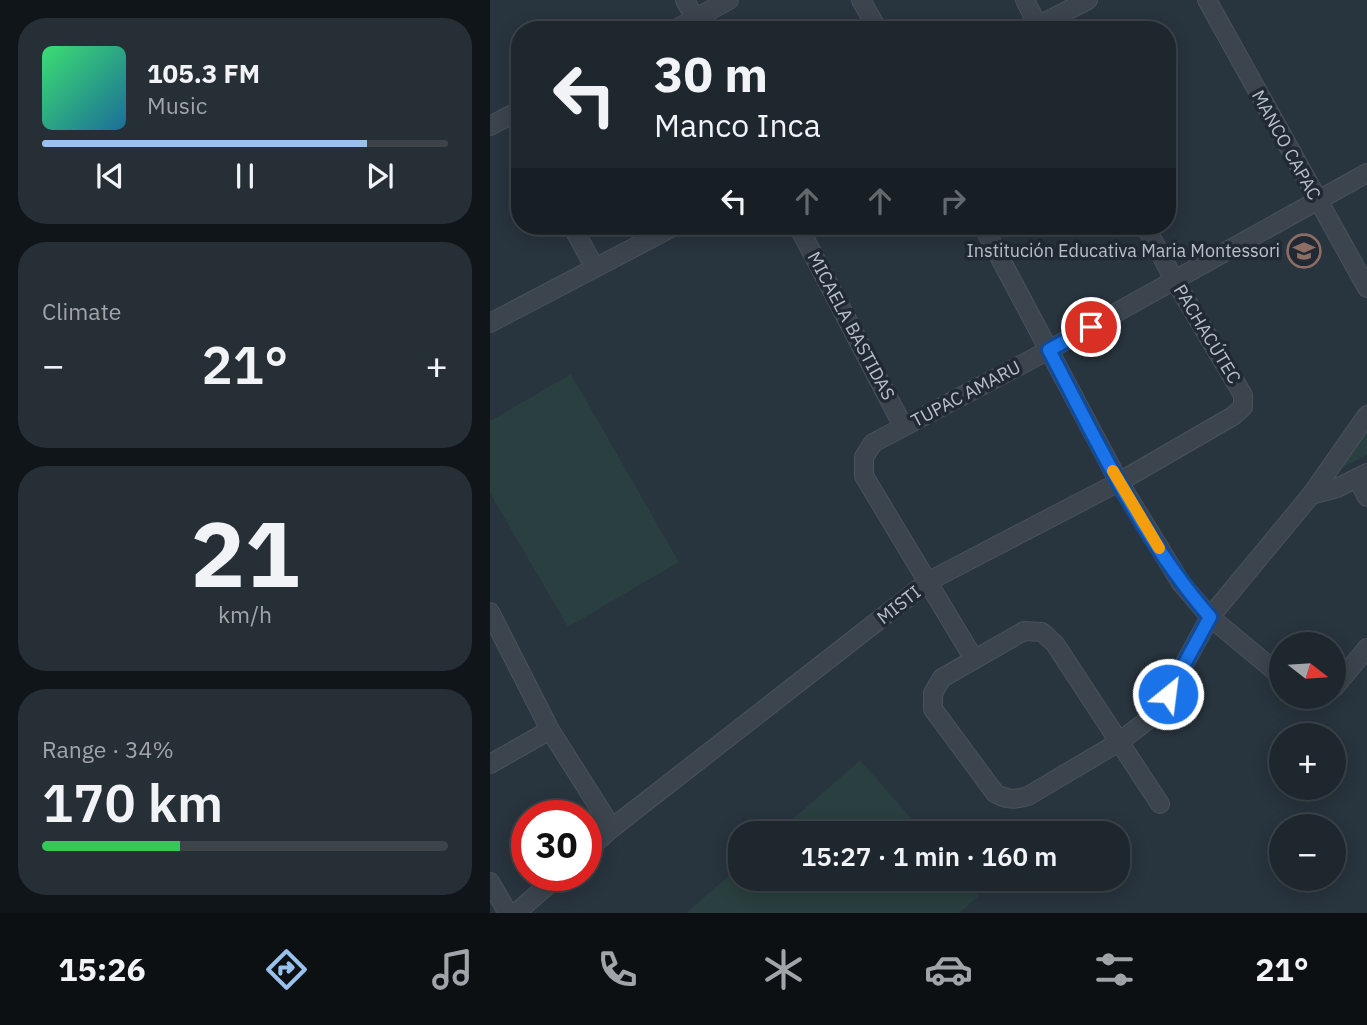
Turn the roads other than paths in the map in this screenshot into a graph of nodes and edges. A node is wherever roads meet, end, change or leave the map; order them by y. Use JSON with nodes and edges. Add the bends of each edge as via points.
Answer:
{"nodes":[{"id":1,"x":685,"y":0,"type":"edge"},
{"id":2,"x":729,"y":0,"type":"edge"},
{"id":3,"x":862,"y":0,"type":"edge"},
{"id":4,"x":1024,"y":0,"type":"edge"},
{"id":5,"x":1087,"y":0,"type":"edge"},
{"id":6,"x":1207,"y":0,"type":"edge"},
{"id":7,"x":697,"y":21,"type":"edge"},
{"id":8,"x":703,"y":21,"type":"edge"},
{"id":9,"x":873,"y":21,"type":"edge"},
{"id":10,"x":1033,"y":21,"type":"edge"},
{"id":11,"x":1049,"y":21,"type":"edge"},
{"id":12,"x":511,"y":120,"type":"edge"},
{"id":13,"x":490,"y":126,"type":"edge"},
{"id":14,"x":1367,"y":173,"type":"edge"},
{"id":15,"x":1316,"y":200,"type":"junction"},
{"id":16,"x":577,"y":235,"type":"edge"},
{"id":17,"x":659,"y":235,"type":"edge"},
{"id":18,"x":803,"y":235,"type":"edge"},
{"id":19,"x":988,"y":235,"type":"edge"},
{"id":20,"x":1150,"y":235,"type":"edge"},
{"id":21,"x":595,"y":268,"type":"junction"},
{"id":22,"x":1175,"y":281,"type":"junction"},
{"id":23,"x":1367,"y":288,"type":"edge"},
{"id":24,"x":490,"y":323,"type":"edge"},
{"id":25,"x":1049,"y":350,"type":"junction"},
{"id":26,"x":1242,"y":407,"type":"joint"},
{"id":27,"x":1367,"y":415,"type":"edge"},
{"id":28,"x":903,"y":426,"type":"junction"},
{"id":29,"x":1362,"y":475,"type":"edge"},
{"id":30,"x":1119,"y":482,"type":"junction"},
{"id":31,"x":1311,"y":495,"type":"junction"},
{"id":32,"x":1367,"y":497,"type":"edge"},
{"id":33,"x":929,"y":581,"type":"junction"},
{"id":34,"x":490,"y":612,"type":"edge"},
{"id":35,"x":1210,"y":617,"type":"junction"},
{"id":36,"x":1367,"y":648,"type":"edge"},
{"id":37,"x":974,"y":659,"type":"junction"},
{"id":38,"x":1269,"y":666,"type":"edge"},
{"id":39,"x":1346,"y":673,"type":"edge"},
{"id":40,"x":550,"y":730,"type":"junction"},
{"id":41,"x":1119,"y":742,"type":"junction"},
{"id":42,"x":490,"y":764,"type":"edge"},
{"id":43,"x":1160,"y":804,"type":"dead end"},
{"id":44,"x":612,"y":828,"type":"junction"},
{"id":45,"x":602,"y":837,"type":"edge"},
{"id":46,"x":490,"y":882,"type":"edge"},
{"id":47,"x":541,"y":891,"type":"edge"},
{"id":48,"x":508,"y":913,"type":"edge"},
{"id":49,"x":516,"y":913,"type":"edge"}],
"edges":[{"from":1,"to":7,"type":"street"},
{"from":2,"to":8,"type":"street"},
{"from":3,"to":9,"type":"street"},
{"from":4,"to":10,"type":"street"},
{"from":5,"to":11,"type":"street"},
{"from":6,"to":15,"type":"street","name":"MANCO CAPAC"},
{"from":12,"to":13,"type":"street"},
{"from":14,"to":15,"type":"street","name":"TUPAC AMARU"},
{"from":15,"to":22,"type":"street","name":"TUPAC AMARU"},
{"from":15,"to":23,"type":"street","name":"MANCO CAPAC"},
{"from":16,"to":21,"type":"street"},
{"from":17,"to":21,"type":"street"},
{"from":18,"to":28,"type":"street","name":"MICAELA BASTIDAS"},
{"from":19,"to":25,"type":"street"},
{"from":20,"to":22,"type":"street","name":"PACHACÚTEC"},
{"from":21,"to":24,"type":"street"},
{"from":22,"to":25,"type":"street","name":"TUPAC AMARU"},
{"from":22,"to":26,"type":"street","name":"PACHACÚTEC","via":[[1244,395]]},
{"from":25,"to":28,"type":"street","name":"TUPAC AMARU"},
{"from":25,"to":30,"type":"street"},
{"from":26,"to":30,"type":"street","name":"MISTI"},
{"from":27,"to":31,"type":"street"},
{"from":28,"to":33,"type":"street","name":"TUPAC AMARU","via":[[873,443],[864,457],[864,476]]},
{"from":29,"to":31,"type":"street"},
{"from":29,"to":32,"type":"street"},
{"from":30,"to":33,"type":"street","name":"MISTI"},
{"from":30,"to":35,"type":"street","via":[[1181,583]]},
{"from":31,"to":35,"type":"street"},
{"from":33,"to":37,"type":"street"},
{"from":33,"to":44,"type":"street","name":"MISTI"},
{"from":34,"to":40,"type":"street"},
{"from":35,"to":38,"type":"street"},
{"from":35,"to":41,"type":"street","via":[[1162,702],[1149,719]]},
{"from":36,"to":39,"type":"street"},
{"from":37,"to":41,"type":"street","via":[[1024,631],[1042,632],[1055,644]]},
{"from":37,"to":41,"type":"street","via":[[942,678],[933,693],[933,709],[995,793],[1016,800],[1028,796]]},
{"from":40,"to":42,"type":"street"},
{"from":40,"to":44,"type":"street"},
{"from":41,"to":43,"type":"street"},
{"from":44,"to":45,"type":"street","name":"MISTI"},
{"from":46,"to":48,"type":"street"},
{"from":47,"to":49,"type":"street"}]}
